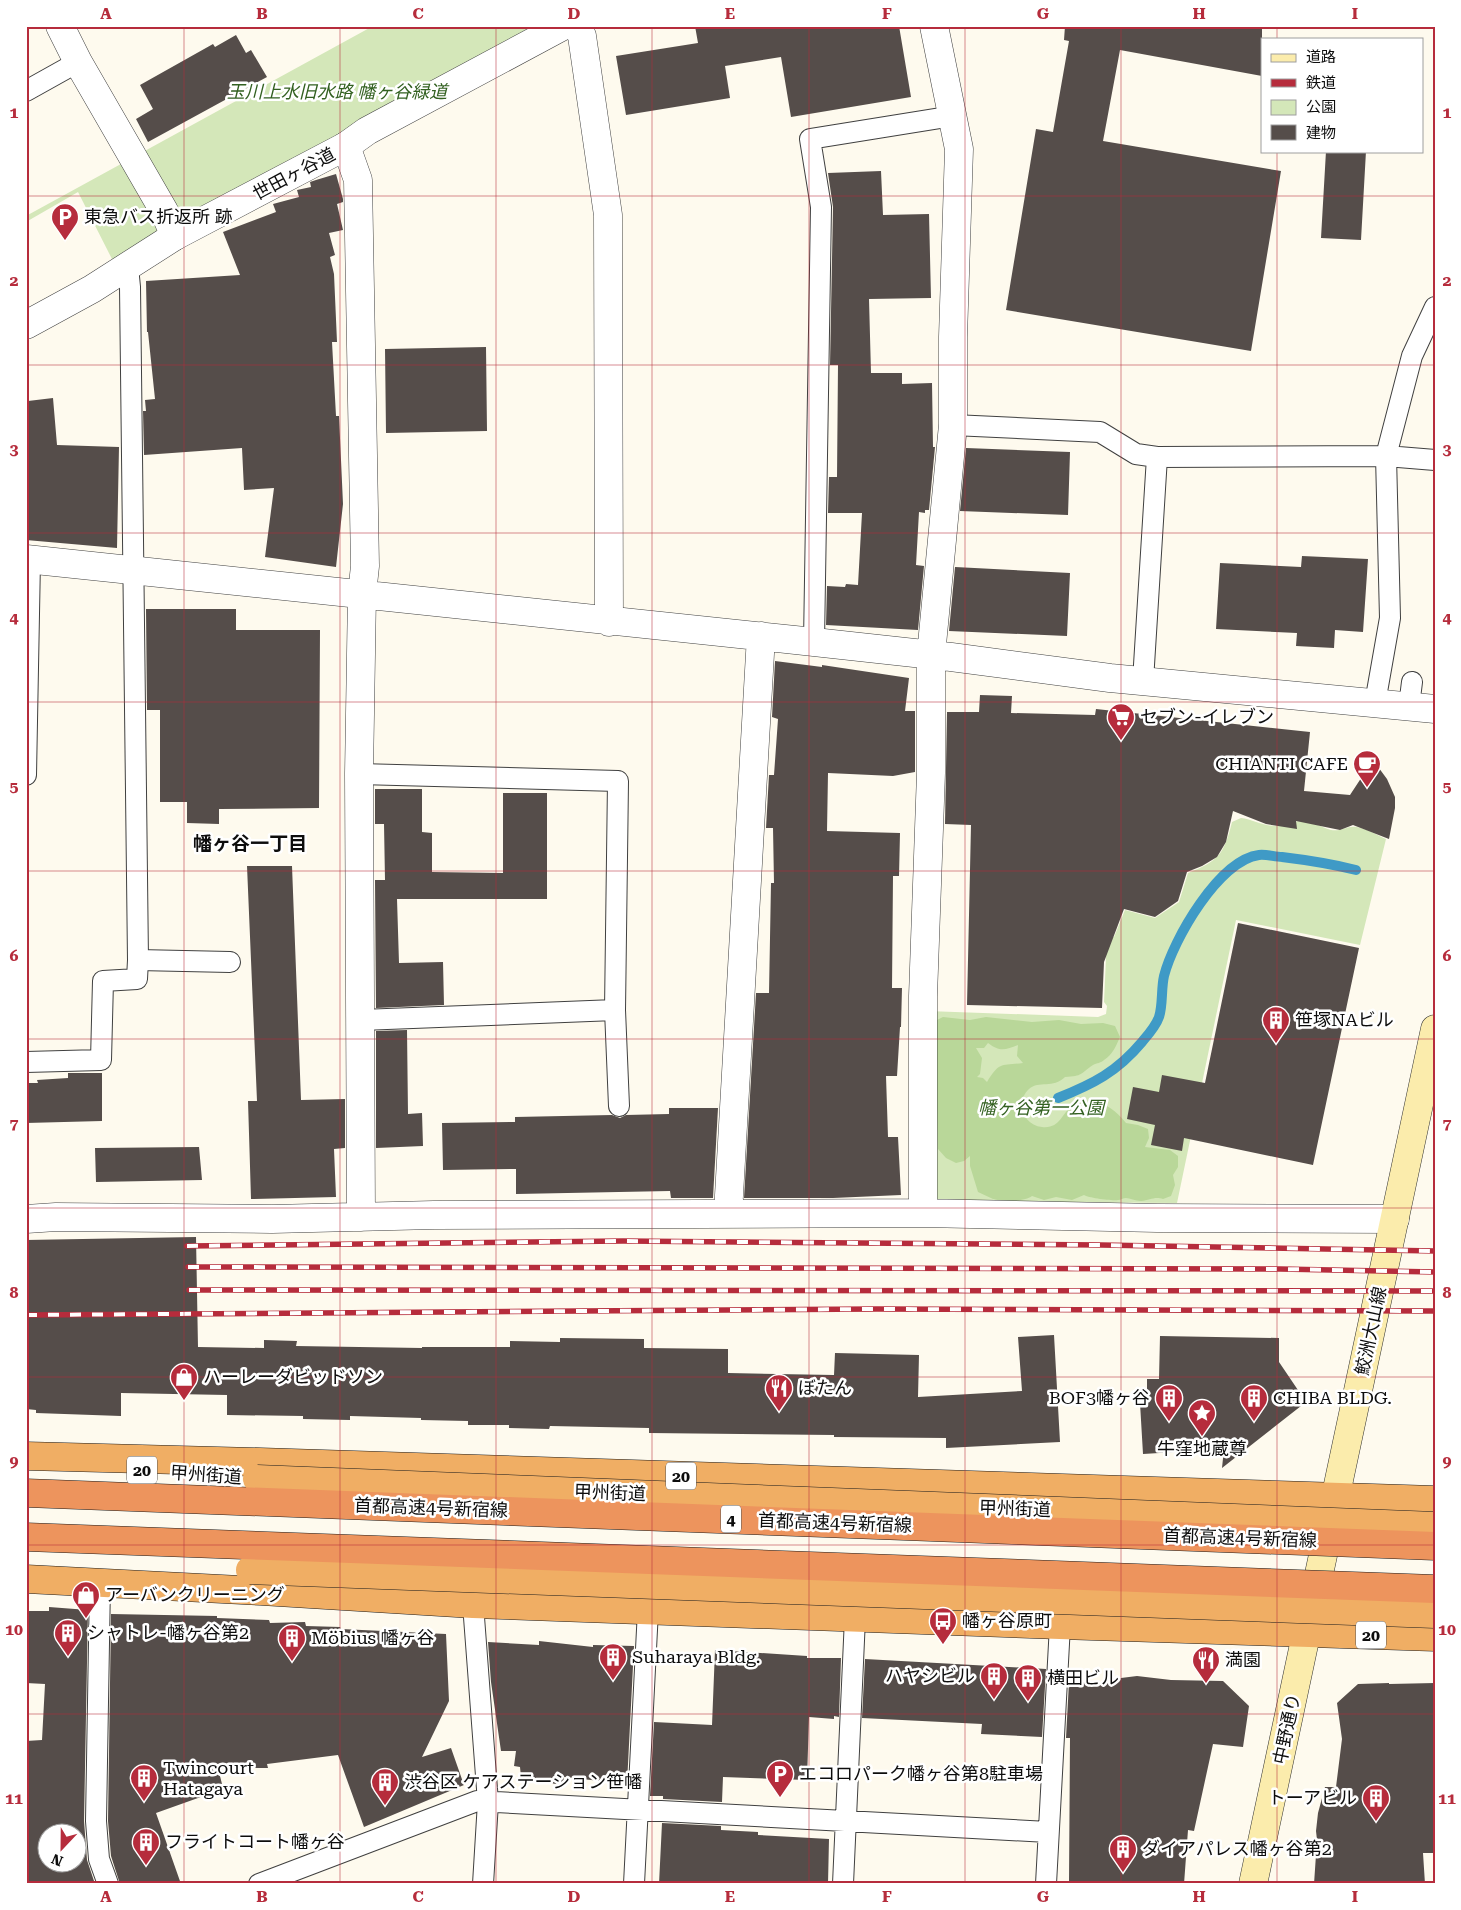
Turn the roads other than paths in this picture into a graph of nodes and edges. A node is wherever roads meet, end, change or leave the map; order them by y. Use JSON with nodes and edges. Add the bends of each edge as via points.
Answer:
{"nodes":[{"id":1,"x":60,"y":26,"type":"edge"},
{"id":2,"x":563,"y":26,"type":"edge"},
{"id":3,"x":577,"y":26,"type":"edge"},
{"id":4,"x":934,"y":26,"type":"edge"},
{"id":5,"x":78,"y":62,"type":"junction"},
{"id":6,"x":26,"y":91,"type":"edge"},
{"id":7,"x":953,"y":116,"type":"junction"},
{"id":8,"x":346,"y":146,"type":"junction"},
{"id":9,"x":175,"y":236,"type":"junction"},
{"id":10,"x":128,"y":267,"type":"junction"},
{"id":11,"x":1435,"y":307,"type":"edge"},
{"id":12,"x":26,"y":324,"type":"edge"},
{"id":13,"x":953,"y":425,"type":"junction"},
{"id":14,"x":1386,"y":456,"type":"junction"},
{"id":15,"x":1157,"y":457,"type":"junction"},
{"id":16,"x":1435,"y":460,"type":"edge"},
{"id":17,"x":28,"y":560,"type":"edge"},
{"id":18,"x":134,"y":570,"type":"junction"},
{"id":19,"x":362,"y":594,"type":"junction"},
{"id":20,"x":609,"y":622,"type":"junction"},
{"id":21,"x":761,"y":636,"type":"junction"},
{"id":22,"x":814,"y":642,"type":"junction"},
{"id":23,"x":931,"y":655,"type":"junction"},
{"id":24,"x":1143,"y":681,"type":"junction"},
{"id":25,"x":1418,"y":699,"type":"edge"},
{"id":26,"x":1375,"y":703,"type":"junction"},
{"id":27,"x":359,"y":774,"type":"junction"},
{"id":28,"x":26,"y":776,"type":"edge"},
{"id":29,"x":138,"y":960,"type":"junction"},
{"id":30,"x":230,"y":962,"type":"dead end"},
{"id":31,"x":614,"y":1010,"type":"junction"},
{"id":32,"x":361,"y":1020,"type":"junction"},
{"id":33,"x":1435,"y":1029,"type":"edge"},
{"id":34,"x":26,"y":1062,"type":"edge"},
{"id":35,"x":619,"y":1106,"type":"dead end"},
{"id":36,"x":728,"y":1213,"type":"junction"},
{"id":37,"x":923,"y":1213,"type":"junction"},
{"id":38,"x":361,"y":1217,"type":"junction"},
{"id":39,"x":26,"y":1219,"type":"edge"},
{"id":40,"x":1395,"y":1219,"type":"junction"},
{"id":41,"x":26,"y":1456,"type":"edge"},
{"id":42,"x":26,"y":1462,"type":"edge"},
{"id":43,"x":26,"y":1493,"type":"edge"},
{"id":44,"x":1336,"y":1497,"type":"junction"},
{"id":45,"x":1435,"y":1500,"type":"edge"},
{"id":46,"x":1435,"y":1526,"type":"edge"},
{"id":47,"x":26,"y":1537,"type":"edge"},
{"id":48,"x":1435,"y":1546,"type":"edge"},
{"id":49,"x":26,"y":1573,"type":"edge"},
{"id":50,"x":26,"y":1579,"type":"edge"},
{"id":51,"x":100,"y":1583,"type":"junction"},
{"id":52,"x":1435,"y":1588,"type":"edge"},
{"id":53,"x":473,"y":1604,"type":"junction"},
{"id":54,"x":648,"y":1610,"type":"junction"},
{"id":55,"x":1435,"y":1614,"type":"edge"},
{"id":56,"x":855,"y":1618,"type":"junction"},
{"id":57,"x":1060,"y":1625,"type":"junction"},
{"id":58,"x":1308,"y":1633,"type":"junction"},
{"id":59,"x":1435,"y":1636,"type":"edge"},
{"id":60,"x":488,"y":1802,"type":"junction"},
{"id":61,"x":638,"y":1810,"type":"junction"},
{"id":62,"x":846,"y":1821,"type":"junction"},
{"id":63,"x":1048,"y":1832,"type":"junction"},
{"id":64,"x":108,"y":1884,"type":"edge"},
{"id":65,"x":259,"y":1884,"type":"edge"},
{"id":66,"x":482,"y":1884,"type":"edge"},
{"id":67,"x":634,"y":1884,"type":"edge"},
{"id":68,"x":843,"y":1884,"type":"edge"},
{"id":69,"x":1046,"y":1884,"type":"edge"},
{"id":70,"x":1253,"y":1884,"type":"edge"}],
"edges":[{"from":1,"to":5,"type":"street"},
{"from":2,"to":8,"type":"street","name":"世田ヶ谷道","via":[[367,131]]},
{"from":3,"to":20,"type":"street","via":[[582,36],[608,215]]},
{"from":4,"to":7,"type":"street"},
{"from":5,"to":6,"type":"lane"},
{"from":5,"to":9,"type":"street","via":[[156,196]]},
{"from":7,"to":13,"type":"street","via":[[959,149]]},
{"from":7,"to":22,"type":"lane","via":[[810,139],[821,207]]},
{"from":8,"to":9,"type":"street","name":"世田ヶ谷道"},
{"from":8,"to":19,"type":"street","via":[[358,180],[365,566]]},
{"from":9,"to":10,"type":"street","name":"世田ヶ谷道"},
{"from":10,"to":12,"type":"street","name":"世田ヶ谷道"},
{"from":10,"to":18,"type":"lane"},
{"from":11,"to":14,"type":"lane","via":[[1412,356]]},
{"from":13,"to":15,"type":"lane","via":[[1100,432],[1136,454]]},
{"from":13,"to":23,"type":"street"},
{"from":14,"to":15,"type":"lane"},
{"from":14,"to":16,"type":"lane"},
{"from":14,"to":26,"type":"lane","via":[[1390,618]]},
{"from":15,"to":24,"type":"lane"},
{"from":17,"to":18,"type":"street"},
{"from":17,"to":28,"type":"lane"},
{"from":18,"to":19,"type":"street"},
{"from":18,"to":29,"type":"lane"},
{"from":19,"to":20,"type":"street"},
{"from":19,"to":27,"type":"street"},
{"from":20,"to":21,"type":"street"},
{"from":21,"to":22,"type":"street"},
{"from":21,"to":36,"type":"street"},
{"from":22,"to":23,"type":"street"},
{"from":23,"to":24,"type":"street"},
{"from":23,"to":37,"type":"street","via":[[931,772],[923,996]]},
{"from":24,"to":26,"type":"street"},
{"from":25,"to":26,"type":"street"},
{"from":27,"to":31,"type":"lane","via":[[618,781]]},
{"from":27,"to":32,"type":"street"},
{"from":29,"to":30,"type":"lane"},
{"from":29,"to":34,"type":"lane","via":[[137,979],[103,981],[101,1060]]},
{"from":31,"to":32,"type":"lane"},
{"from":31,"to":35,"type":"lane"},
{"from":32,"to":38,"type":"street"},
{"from":33,"to":40,"type":"main road","name":"鮫洲大山線"},
{"from":36,"to":37,"type":"street"},
{"from":36,"to":38,"type":"street"},
{"from":37,"to":40,"type":"street"},
{"from":38,"to":39,"type":"street"},
{"from":40,"to":44,"type":"main road","name":"鮫洲大山線"},
{"from":41,"to":44,"type":"highway","number":"20"},
{"from":42,"to":46,"type":"highway","name":"甲州街道","number":"20","bridge":true,"via":[[257,1479]]},
{"from":43,"to":48,"type":"highway","name":"首都高速4号新宿線","number":"4","bridge":true},
{"from":44,"to":45,"type":"highway","number":"20"},
{"from":44,"to":58,"type":"main road","name":"鮫洲大山線"},
{"from":47,"to":52,"type":"highway","bridge":true},
{"from":49,"to":55,"type":"highway","number":"20","bridge":true,"via":[[250,1570]]},
{"from":50,"to":51,"type":"highway","number":"20"},
{"from":51,"to":53,"type":"highway","number":"20"},
{"from":51,"to":64,"type":"lane","via":[[96,1821],[99,1859]]},
{"from":53,"to":54,"type":"highway","number":"20"},
{"from":53,"to":60,"type":"lane"},
{"from":54,"to":56,"type":"highway","number":"20"},
{"from":54,"to":61,"type":"lane"},
{"from":56,"to":57,"type":"highway","number":"20"},
{"from":56,"to":62,"type":"lane"},
{"from":57,"to":58,"type":"highway","number":"20"},
{"from":57,"to":63,"type":"lane"},
{"from":58,"to":59,"type":"highway","number":"20"},
{"from":58,"to":70,"type":"main road","name":"中野通り"},
{"from":60,"to":61,"type":"lane"},
{"from":60,"to":65,"type":"lane","via":[[477,1800]]},
{"from":60,"to":66,"type":"lane"},
{"from":61,"to":62,"type":"lane"},
{"from":61,"to":67,"type":"lane"},
{"from":62,"to":63,"type":"lane"},
{"from":62,"to":68,"type":"lane"},
{"from":63,"to":69,"type":"lane"}]}
